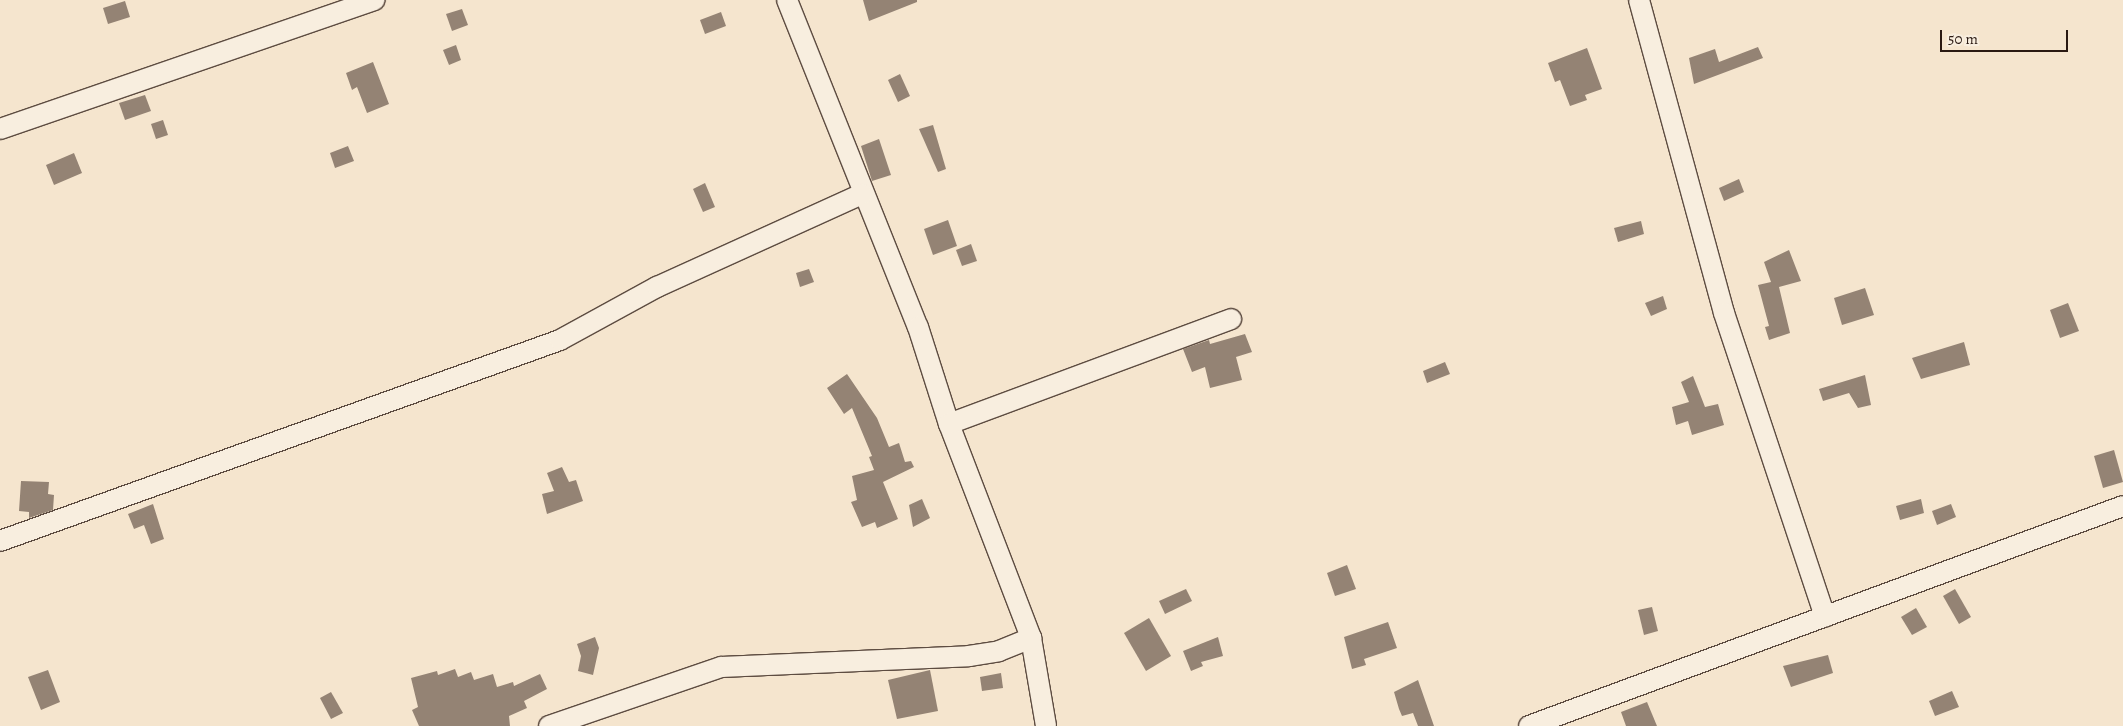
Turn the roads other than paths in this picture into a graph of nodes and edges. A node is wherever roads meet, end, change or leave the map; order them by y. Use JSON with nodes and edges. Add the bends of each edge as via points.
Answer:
{"nodes":[{"id":1,"x":374,"y":0,"type":"edge"},
{"id":2,"x":787,"y":0,"type":"edge"},
{"id":3,"x":1639,"y":0,"type":"edge"},
{"id":4,"x":0,"y":129,"type":"edge"},
{"id":5,"x":862,"y":194,"type":"junction"},
{"id":6,"x":1231,"y":319,"type":"dead end"},
{"id":7,"x":949,"y":424,"type":"junction"},
{"id":8,"x":2123,"y":506,"type":"edge"},
{"id":9,"x":0,"y":541,"type":"edge"},
{"id":10,"x":1825,"y":616,"type":"junction"},
{"id":11,"x":1031,"y":638,"type":"junction"},
{"id":12,"x":549,"y":726,"type":"edge"},
{"id":13,"x":1046,"y":726,"type":"edge"},
{"id":14,"x":1529,"y":726,"type":"edge"}],
"edges":[{"from":1,"to":4,"type":"street"},
{"from":2,"to":5,"type":"street"},
{"from":3,"to":10,"type":"street","via":[[1724,313]]},
{"from":5,"to":7,"type":"street","via":[[918,327]]},
{"from":5,"to":9,"type":"street","via":[[657,287],[560,340]]},
{"from":6,"to":7,"type":"street"},
{"from":7,"to":11,"type":"street"},
{"from":8,"to":10,"type":"street"},
{"from":10,"to":14,"type":"street"},
{"from":11,"to":12,"type":"street","via":[[999,651],[969,656],[721,668]]},
{"from":11,"to":13,"type":"street"}]}
